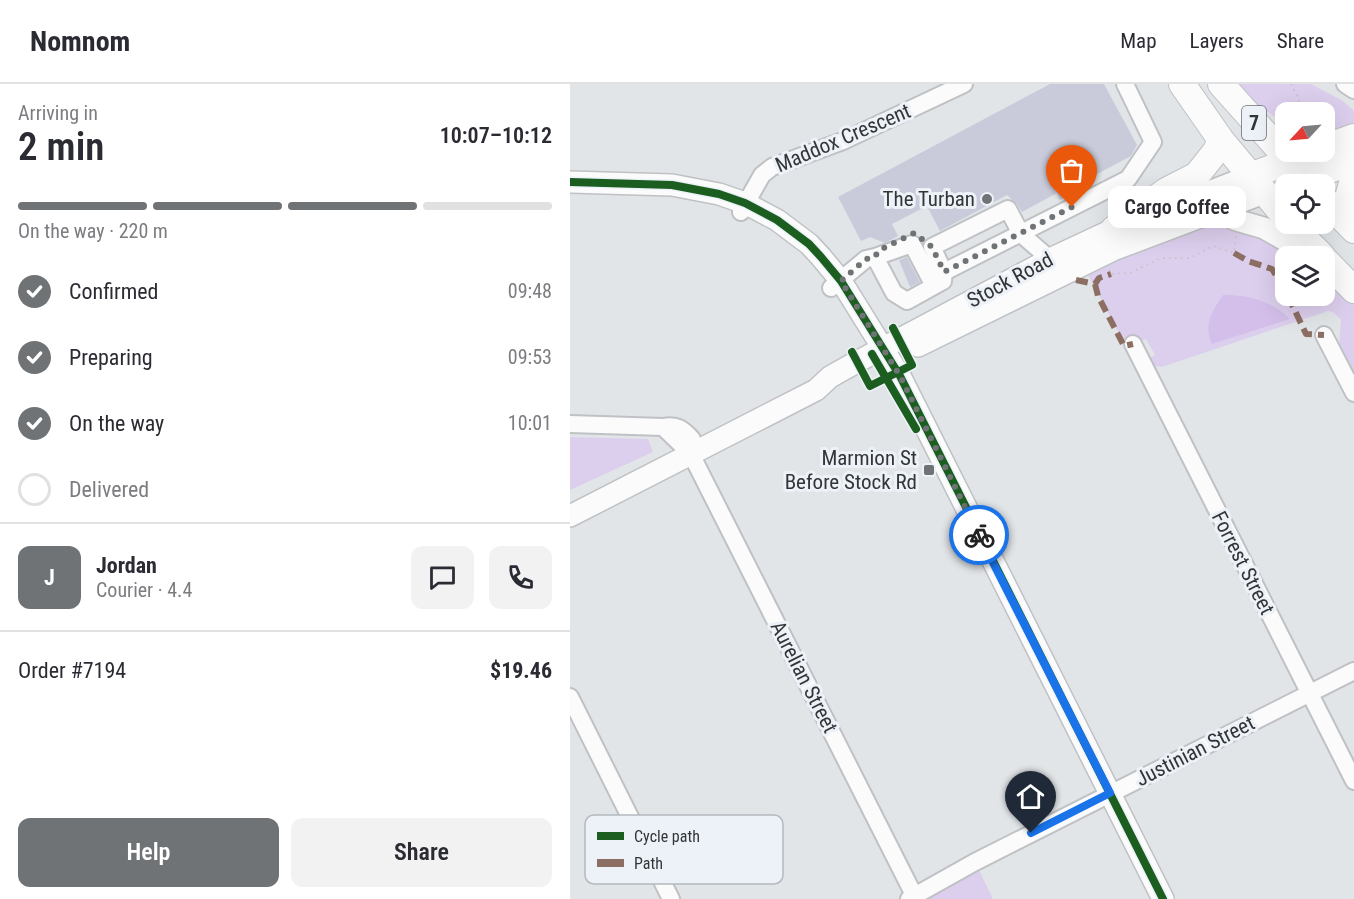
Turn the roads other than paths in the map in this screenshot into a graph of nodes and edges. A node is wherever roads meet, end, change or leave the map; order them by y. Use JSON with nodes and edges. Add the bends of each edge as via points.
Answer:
{"nodes":[{"id":1,"x":963,"y":84,"type":"edge"},
{"id":2,"x":1125,"y":84,"type":"edge"},
{"id":3,"x":1182,"y":84,"type":"edge"},
{"id":4,"x":1223,"y":84,"type":"edge"},
{"id":5,"x":1345,"y":84,"type":"edge"},
{"id":6,"x":1354,"y":90,"type":"edge"},
{"id":7,"x":1275,"y":125,"type":"edge"},
{"id":8,"x":1221,"y":140,"type":"junction"},
{"id":9,"x":1354,"y":160,"type":"edge"},
{"id":10,"x":1308,"y":162,"type":"edge"},
{"id":11,"x":1281,"y":174,"type":"edge"},
{"id":12,"x":1294,"y":174,"type":"edge"},
{"id":13,"x":1308,"y":174,"type":"edge"},
{"id":14,"x":1275,"y":175,"type":"edge"},
{"id":15,"x":1354,"y":176,"type":"edge"},
{"id":16,"x":570,"y":182,"type":"edge"},
{"id":17,"x":1275,"y":184,"type":"edge"},
{"id":18,"x":1275,"y":185,"type":"edge"},
{"id":19,"x":570,"y":191,"type":"edge"},
{"id":20,"x":743,"y":208,"type":"junction"},
{"id":21,"x":1335,"y":210,"type":"edge"},
{"id":22,"x":1216,"y":211,"type":"junction"},
{"id":23,"x":1354,"y":212,"type":"edge"},
{"id":24,"x":1114,"y":229,"type":"junction"},
{"id":25,"x":1354,"y":230,"type":"edge"},
{"id":26,"x":1300,"y":234,"type":"edge"},
{"id":27,"x":1024,"y":237,"type":"junction"},
{"id":28,"x":1297,"y":246,"type":"edge"},
{"id":29,"x":1311,"y":246,"type":"edge"},
{"id":30,"x":932,"y":247,"type":"junction"},
{"id":31,"x":875,"y":257,"type":"junction"},
{"id":32,"x":1048,"y":266,"type":"junction"},
{"id":33,"x":1335,"y":270,"type":"edge"},
{"id":34,"x":944,"y":272,"type":"junction"},
{"id":35,"x":836,"y":284,"type":"junction"},
{"id":36,"x":934,"y":286,"type":"junction"},
{"id":37,"x":1354,"y":290,"type":"edge"},
{"id":38,"x":1324,"y":335,"type":"dead end"},
{"id":39,"x":1133,"y":344,"type":"dead end"},
{"id":40,"x":881,"y":357,"type":"junction"},
{"id":41,"x":1354,"y":393,"type":"edge"},
{"id":42,"x":570,"y":424,"type":"edge"},
{"id":43,"x":691,"y":454,"type":"junction"},
{"id":44,"x":570,"y":516,"type":"edge"},
{"id":45,"x":1354,"y":671,"type":"edge"},
{"id":46,"x":1309,"y":693,"type":"junction"},
{"id":47,"x":570,"y":697,"type":"edge"},
{"id":48,"x":1354,"y":782,"type":"edge"},
{"id":49,"x":1105,"y":795,"type":"junction"},
{"id":50,"x":629,"y":815,"type":"edge"},
{"id":51,"x":664,"y":884,"type":"edge"},
{"id":52,"x":914,"y":898,"type":"edge"},
{"id":53,"x":671,"y":899,"type":"edge"},
{"id":54,"x":1152,"y":899,"type":"edge"},
{"id":55,"x":1162,"y":899,"type":"edge"}],
"edges":[{"from":1,"to":20,"type":"street","name":"Maddox Crescent","via":[[843,141],[772,168],[762,175]]},
{"from":2,"to":27,"type":"street","via":[[1153,142],[1128,178]]},
{"from":3,"to":8,"type":"highway","number":"7"},
{"from":4,"to":7,"type":"highway"},
{"from":4,"to":11,"type":"highway","number":"7"},
{"from":5,"to":6,"type":"street"},
{"from":8,"to":14,"type":"highway","number":"7"},
{"from":8,"to":24,"type":"highway","via":[[1197,175],[1166,191]]},
{"from":9,"to":13,"type":"highway","name":"Stock Road"},
{"from":10,"to":12,"type":"highway","name":"Stock Road"},
{"from":15,"to":23,"type":"highway","via":[[1349,194]]},
{"from":16,"to":20,"type":"main road","via":[[690,187],[719,194]]},
{"from":17,"to":24,"type":"main road","name":"Stock Road"},
{"from":18,"to":22,"type":"main road","name":"Stock Road"},
{"from":19,"to":20,"type":"main road","via":[[696,198]]},
{"from":20,"to":35,"type":"main road","via":[[777,220],[802,238],[821,257]]},
{"from":21,"to":25,"type":"highway"},
{"from":22,"to":28,"type":"main road","via":[[1264,228]]},
{"from":22,"to":32,"type":"main road","name":"Stock Road","via":[[1113,250]]},
{"from":24,"to":32,"type":"main road","name":"Stock Road"},
{"from":26,"to":29,"type":"highway"},
{"from":27,"to":30,"type":"street","via":[[1008,209]]},
{"from":27,"to":32,"type":"street","via":[[1030,254]]},
{"from":27,"to":34,"type":"street"},
{"from":30,"to":31,"type":"street","via":[[914,233],[878,251]]},
{"from":30,"to":34,"type":"street"},
{"from":31,"to":35,"type":"street","via":[[866,259]]},
{"from":31,"to":36,"type":"street","via":[[910,243]]},
{"from":31,"to":36,"type":"street","via":[[894,294],[907,301]]},
{"from":32,"to":40,"type":"main road","name":"Stock Road"},
{"from":33,"to":37,"type":"highway"},
{"from":34,"to":36,"type":"street","via":[[943,281]]},
{"from":35,"to":40,"type":"main road"},
{"from":38,"to":41,"type":"street"},
{"from":39,"to":46,"type":"street","name":"Forrest Street"},
{"from":40,"to":43,"type":"main road","name":"Stock Road","via":[[830,377],[816,390]]},
{"from":40,"to":49,"type":"main road"},
{"from":42,"to":43,"type":"street","name":"Aurelian Street","via":[[663,427]]},
{"from":43,"to":44,"type":"main road","name":"Stock Road"},
{"from":43,"to":52,"type":"street","name":"Aurelian Street"},
{"from":45,"to":46,"type":"street","name":"Justinian Street"},
{"from":46,"to":48,"type":"street","name":"Forrest Street"},
{"from":46,"to":49,"type":"street","name":"Justinian Street"},
{"from":47,"to":50,"type":"street"},
{"from":49,"to":52,"type":"street","name":"Justinian Street"},
{"from":49,"to":54,"type":"main road"},
{"from":49,"to":55,"type":"main road"},
{"from":51,"to":53,"type":"street"}]}
